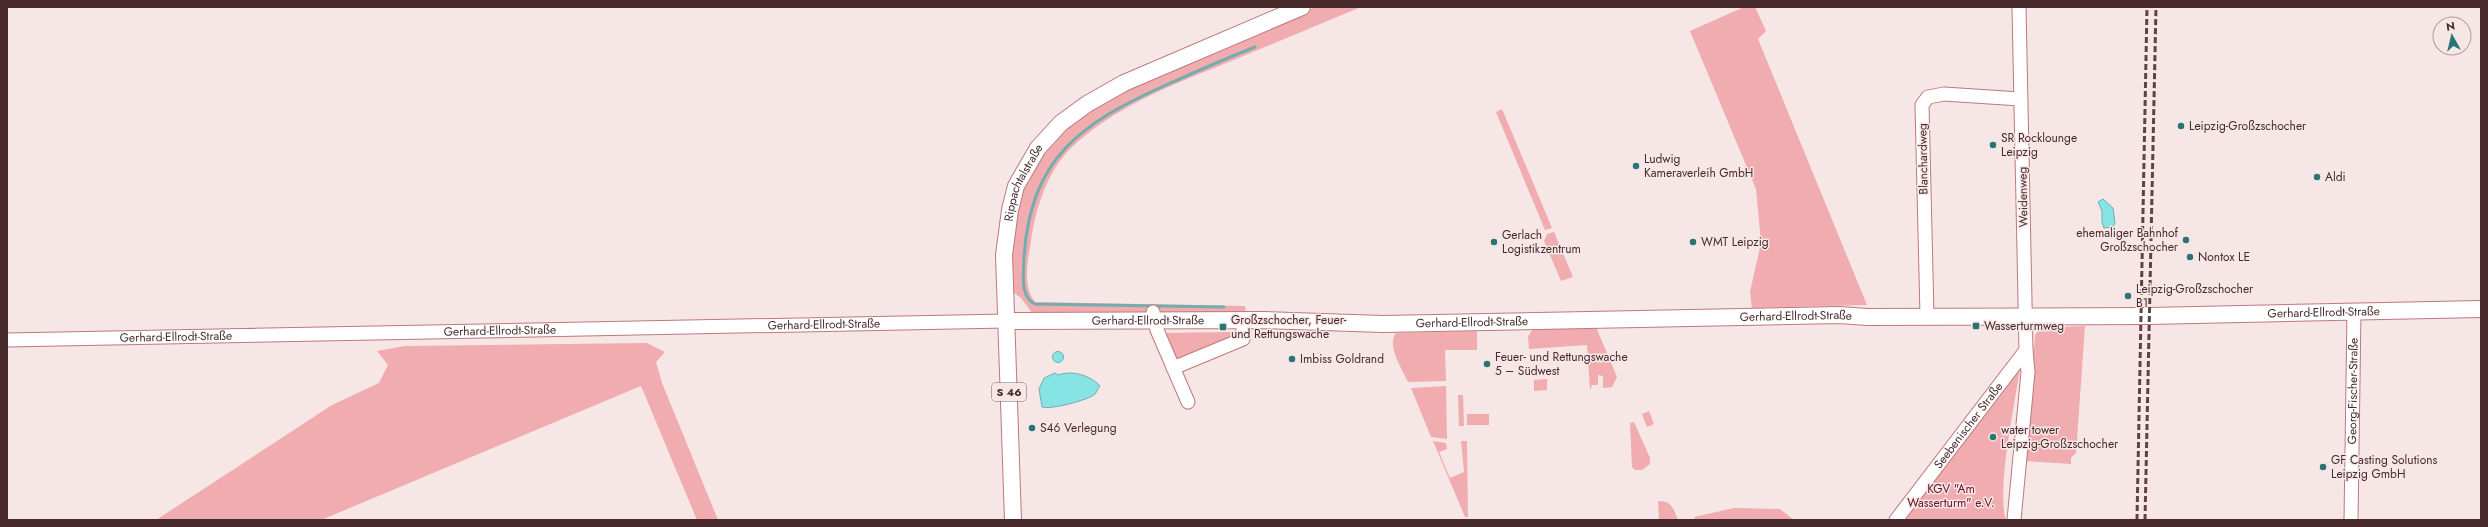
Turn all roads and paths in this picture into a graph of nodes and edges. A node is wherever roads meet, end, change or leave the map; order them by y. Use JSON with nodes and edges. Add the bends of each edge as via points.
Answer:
{"nodes":[{"id":1,"x":1302,"y":7,"type":"edge"},
{"id":2,"x":2019,"y":7,"type":"edge"},
{"id":3,"x":2020,"y":99,"type":"junction"},
{"id":4,"x":2481,"y":309,"type":"edge"},
{"id":5,"x":2354,"y":311,"type":"junction"},
{"id":6,"x":2025,"y":315,"type":"junction"},
{"id":7,"x":1927,"y":316,"type":"junction"},
{"id":8,"x":1154,"y":317,"type":"junction"},
{"id":9,"x":1243,"y":321,"type":"junction"},
{"id":10,"x":1006,"y":322,"type":"junction"},
{"id":11,"x":7,"y":340,"type":"edge"},
{"id":12,"x":2026,"y":350,"type":"junction"},
{"id":13,"x":1173,"y":368,"type":"junction"},
{"id":14,"x":1188,"y":402,"type":"dead end"},
{"id":15,"x":1013,"y":520,"type":"edge"},
{"id":16,"x":1896,"y":520,"type":"edge"},
{"id":17,"x":2014,"y":520,"type":"edge"},
{"id":18,"x":2351,"y":520,"type":"edge"}],
"edges":[{"from":1,"to":10,"type":"main road","name":"Rippachtalstraße","via":[[1124,83],[1087,104],[1061,123],[1038,148],[1016,186],[1004,255]]},
{"from":2,"to":3,"type":"street","name":"Weidenweg"},
{"from":3,"to":6,"type":"street","name":"Weidenweg"},
{"from":3,"to":7,"type":"street","name":"Blanchardweg","via":[[1944,94],[1928,97],[1922,105]]},
{"from":4,"to":5,"type":"main road","name":"Gerhard-Ellrodt-Straße"},
{"from":5,"to":6,"type":"main road","name":"Gerhard-Ellrodt-Straße","via":[[2149,316]]},
{"from":5,"to":18,"type":"street","name":"Georg-Fischer-Straße"},
{"from":6,"to":7,"type":"main road","name":"Gerhard-Ellrodt-Straße"},
{"from":6,"to":12,"type":"street"},
{"from":7,"to":9,"type":"main road","name":"Gerhard-Ellrodt-Straße","via":[[1383,324]]},
{"from":8,"to":9,"type":"main road","name":"Gerhard-Ellrodt-Straße"},
{"from":8,"to":10,"type":"main road","name":"Gerhard-Ellrodt-Straße"},
{"from":8,"to":13,"type":"street"},
{"from":9,"to":13,"type":"street","via":[[1244,339]]},
{"from":10,"to":11,"type":"street","name":"Gerhard-Ellrodt-Straße"},
{"from":10,"to":15,"type":"main road","name":"Rippachtalstraße","number":"S 46"},
{"from":12,"to":16,"type":"street","name":"Seebenischer Straße"},
{"from":12,"to":17,"type":"street","via":[[2028,372]]},
{"from":13,"to":14,"type":"street"}]}
